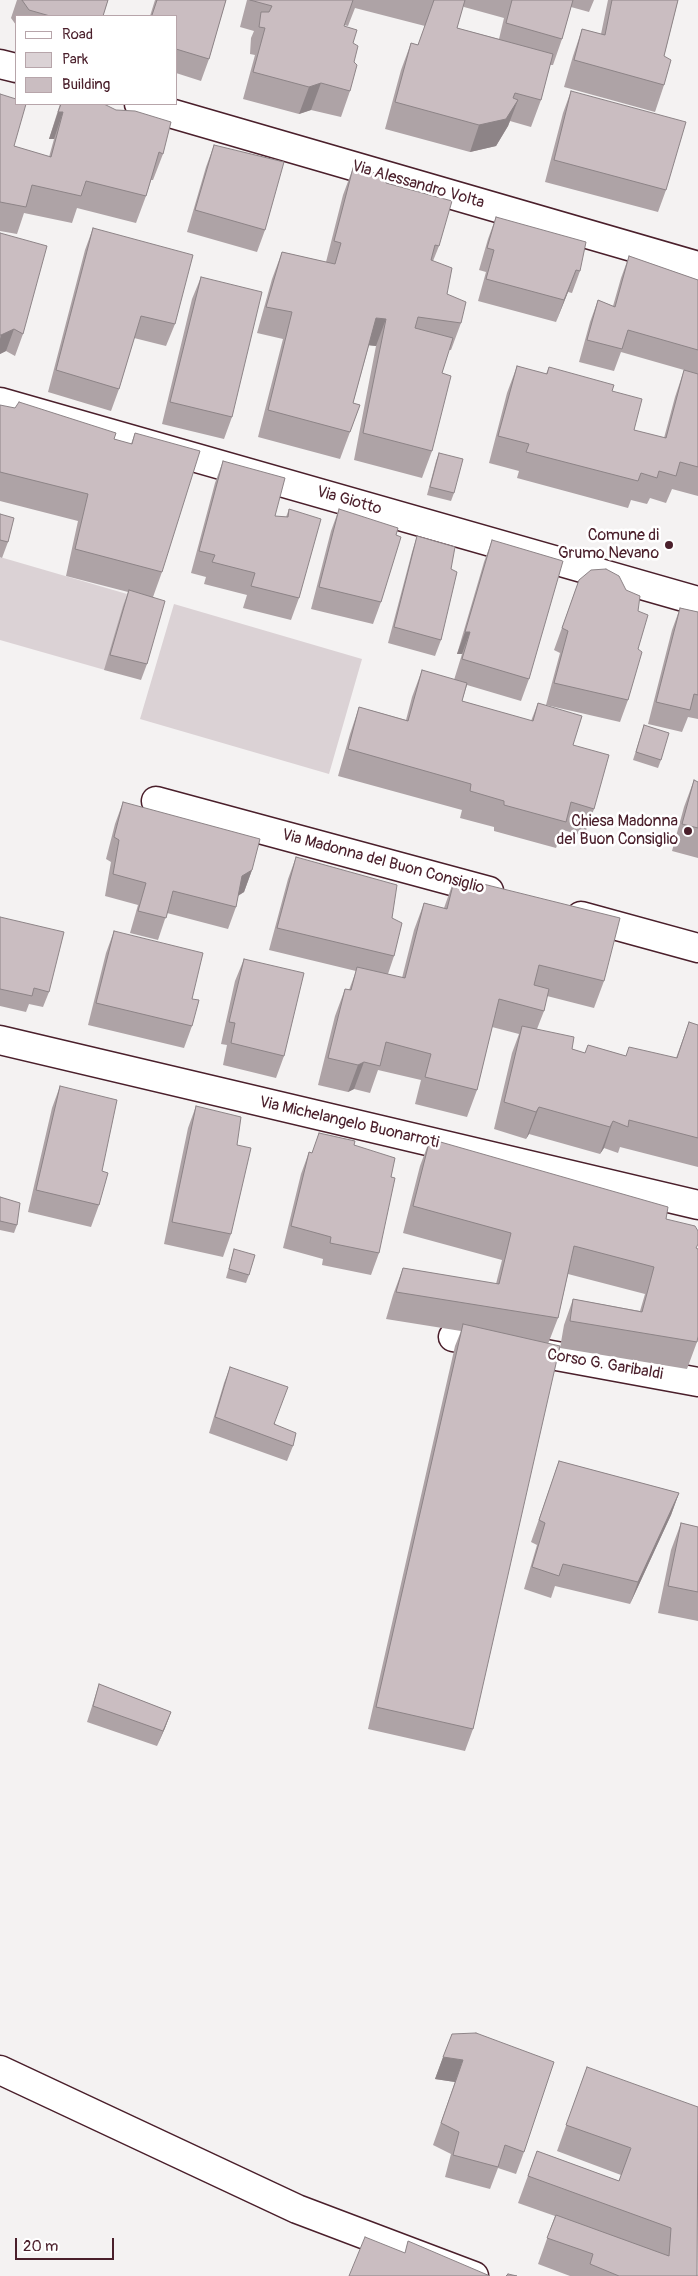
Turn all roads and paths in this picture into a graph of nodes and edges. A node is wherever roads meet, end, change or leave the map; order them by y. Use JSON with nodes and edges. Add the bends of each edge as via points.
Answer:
{"nodes":[{"id":1,"x":0,"y":64,"type":"edge"},
{"id":2,"x":15,"y":68,"type":"edge"},
{"id":3,"x":142,"y":105,"type":"edge"},
{"id":4,"x":698,"y":266,"type":"edge"},
{"id":5,"x":0,"y":402,"type":"edge"},
{"id":6,"x":698,"y":600,"type":"edge"},
{"id":7,"x":156,"y":800,"type":"dead end"},
{"id":8,"x":517,"y":898,"type":"edge"},
{"id":9,"x":555,"y":909,"type":"edge"},
{"id":10,"x":698,"y":948,"type":"edge"},
{"id":11,"x":0,"y":1040,"type":"edge"},
{"id":12,"x":698,"y":1205,"type":"edge"},
{"id":13,"x":453,"y":1337,"type":"dead end"},
{"id":14,"x":698,"y":1382,"type":"edge"},
{"id":15,"x":0,"y":2070,"type":"edge"},
{"id":16,"x":474,"y":2276,"type":"edge"}],
"edges":[{"from":1,"to":2,"type":"street"},
{"from":3,"to":4,"type":"street","name":"Via Alessandro Volta"},
{"from":5,"to":6,"type":"street","name":"Via Giotto"},
{"from":7,"to":8,"type":"street","name":"Via Madonna del Buon Consiglio"},
{"from":9,"to":10,"type":"street"},
{"from":11,"to":12,"type":"street","name":"Via Michelangelo Buonarroti"},
{"from":13,"to":14,"type":"street","name":"Corso G. Garibaldi"},
{"from":15,"to":16,"type":"street","via":[[297,2209]]}]}
